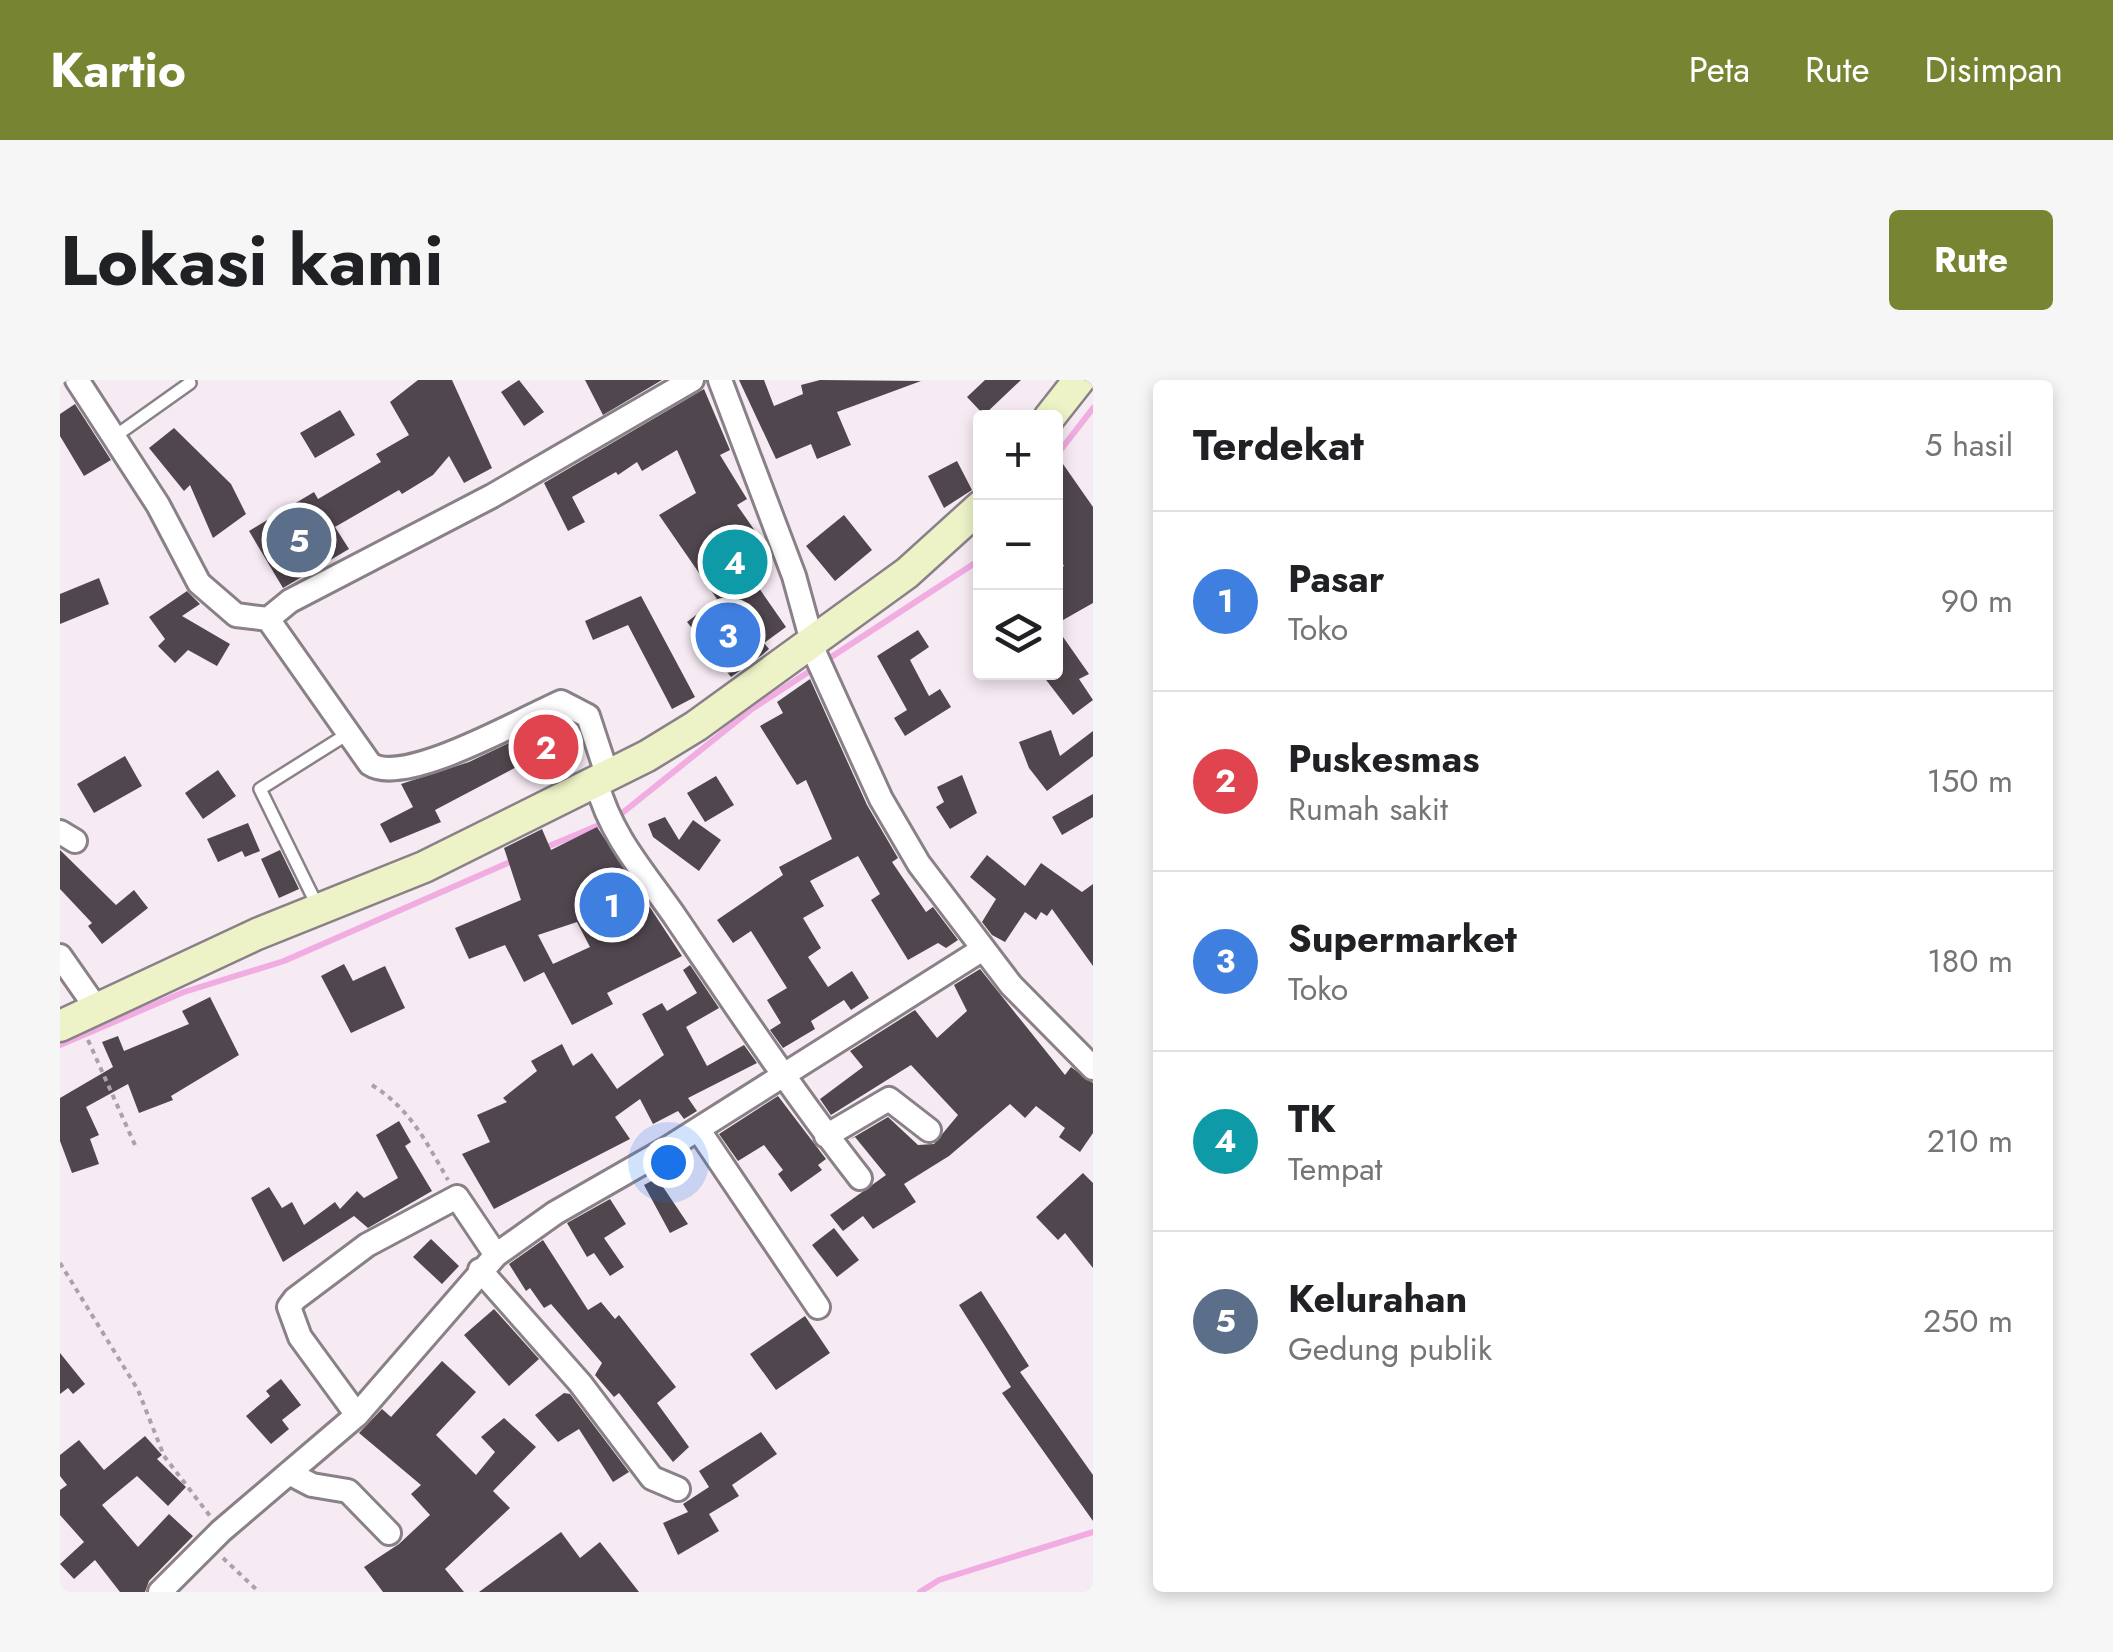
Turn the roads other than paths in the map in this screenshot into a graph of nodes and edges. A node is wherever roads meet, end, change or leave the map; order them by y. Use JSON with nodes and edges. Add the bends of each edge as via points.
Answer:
{"nodes":[{"id":1,"x":76,"y":380,"type":"edge"},
{"id":2,"x":692,"y":380,"type":"edge"},
{"id":3,"x":720,"y":380,"type":"edge"},
{"id":4,"x":1079,"y":380,"type":"edge"},
{"id":5,"x":190,"y":383,"type":"dead end"},
{"id":6,"x":1055,"y":410,"type":"edge"},
{"id":7,"x":114,"y":436,"type":"junction"},
{"id":8,"x":973,"y":512,"type":"edge"},
{"id":9,"x":268,"y":619,"type":"junction"},
{"id":10,"x":818,"y":658,"type":"junction"},
{"id":11,"x":348,"y":733,"type":"junction"},
{"id":12,"x":603,"y":780,"type":"junction"},
{"id":13,"x":319,"y":909,"type":"junction"},
{"id":14,"x":983,"y":949,"type":"junction"},
{"id":15,"x":60,"y":956,"type":"edge"},
{"id":16,"x":81,"y":1024,"type":"edge"},
{"id":17,"x":1093,"y":1068,"type":"edge"},
{"id":18,"x":783,"y":1072,"type":"junction"},
{"id":19,"x":698,"y":1129,"type":"junction"},
{"id":20,"x":928,"y":1130,"type":"dead end"},
{"id":21,"x":826,"y":1136,"type":"junction"},
{"id":22,"x":860,"y":1178,"type":"dead end"},
{"id":23,"x":488,"y":1262,"type":"junction"},
{"id":24,"x":818,"y":1307,"type":"dead end"},
{"id":25,"x":357,"y":1415,"type":"junction"},
{"id":26,"x":288,"y":1473,"type":"junction"},
{"id":27,"x":678,"y":1489,"type":"dead end"},
{"id":28,"x":389,"y":1534,"type":"dead end"},
{"id":29,"x":160,"y":1592,"type":"edge"}],
"edges":[{"from":1,"to":7,"type":"street"},
{"from":2,"to":9,"type":"street"},
{"from":3,"to":10,"type":"street"},
{"from":4,"to":6,"type":"street"},
{"from":5,"to":7,"type":"lane"},
{"from":7,"to":9,"type":"street","via":[[199,583],[236,616]]},
{"from":8,"to":10,"type":"street"},
{"from":9,"to":11,"type":"street"},
{"from":10,"to":12,"type":"street"},
{"from":10,"to":14,"type":"street","via":[[881,799]]},
{"from":11,"to":12,"type":"street","via":[[375,768],[413,768],[561,702],[588,716]]},
{"from":11,"to":13,"type":"lane","via":[[260,789]]},
{"from":12,"to":13,"type":"street","via":[[424,867]]},
{"from":12,"to":18,"type":"street","via":[[610,823]]},
{"from":13,"to":16,"type":"street"},
{"from":14,"to":17,"type":"street","via":[[1038,1017]]},
{"from":14,"to":18,"type":"street"},
{"from":15,"to":16,"type":"street"},
{"from":18,"to":19,"type":"street"},
{"from":18,"to":21,"type":"street"},
{"from":19,"to":23,"type":"street","via":[[554,1213]]},
{"from":19,"to":24,"type":"street"},
{"from":20,"to":21,"type":"street","via":[[889,1099]]},
{"from":21,"to":22,"type":"street"},
{"from":23,"to":25,"type":"street"},
{"from":23,"to":25,"type":"street","via":[[458,1197],[366,1244],[289,1307],[300,1336]]},
{"from":23,"to":27,"type":"street","via":[[652,1478]]},
{"from":25,"to":26,"type":"street"},
{"from":26,"to":28,"type":"street","via":[[312,1486],[348,1491]]},
{"from":26,"to":29,"type":"street"}]}
